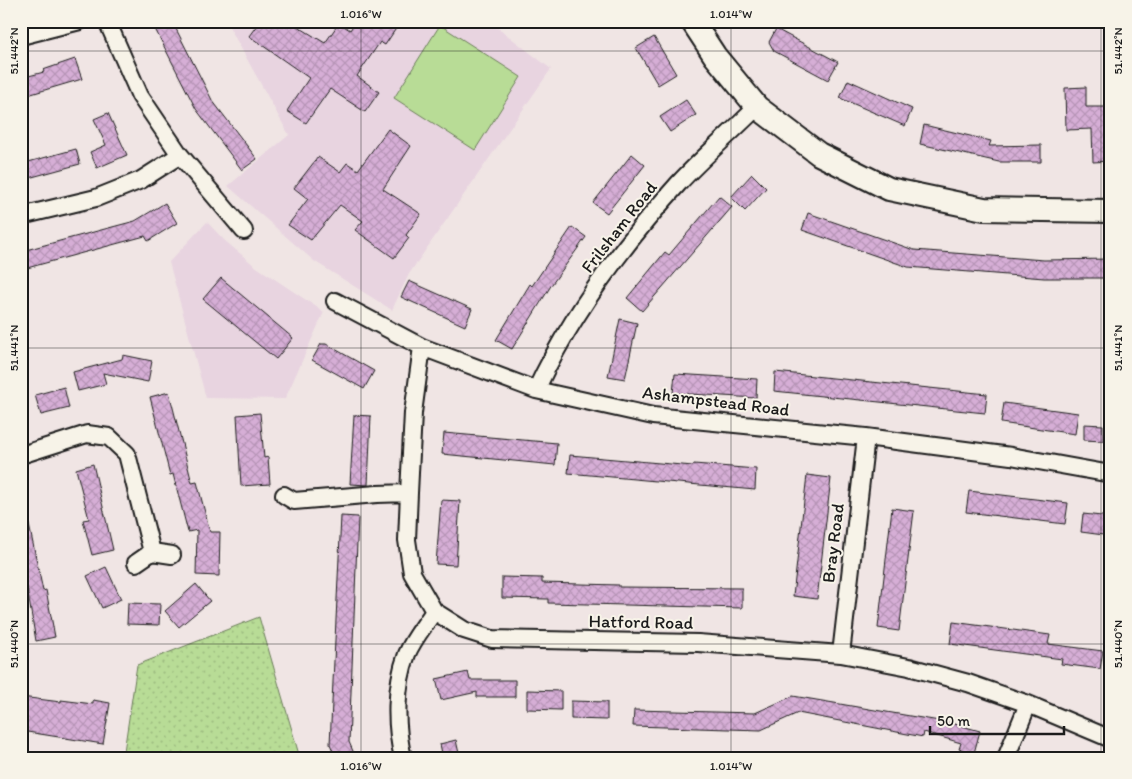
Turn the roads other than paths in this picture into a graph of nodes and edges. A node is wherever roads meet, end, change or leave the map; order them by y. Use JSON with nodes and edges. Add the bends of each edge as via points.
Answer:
{"nodes":[{"id":1,"x":80,"y":21,"type":"edge"},
{"id":2,"x":108,"y":21,"type":"edge"},
{"id":3,"x":692,"y":21,"type":"edge"},
{"id":4,"x":21,"y":36,"type":"edge"},
{"id":5,"x":757,"y":107,"type":"junction"},
{"id":6,"x":180,"y":154,"type":"junction"},
{"id":7,"x":1111,"y":211,"type":"edge"},
{"id":8,"x":21,"y":216,"type":"edge"},
{"id":9,"x":244,"y":231,"type":"dead end"},
{"id":10,"x":335,"y":302,"type":"dead end"},
{"id":11,"x":422,"y":346,"type":"junction"},
{"id":12,"x":536,"y":390,"type":"junction"},
{"id":13,"x":866,"y":437,"type":"junction"},
{"id":14,"x":21,"y":455,"type":"edge"},
{"id":15,"x":1111,"y":474,"type":"edge"},
{"id":16,"x":408,"y":494,"type":"junction"},
{"id":17,"x":284,"y":495,"type":"dead end"},
{"id":18,"x":152,"y":552,"type":"junction"},
{"id":19,"x":172,"y":555,"type":"dead end"},
{"id":20,"x":136,"y":563,"type":"dead end"},
{"id":21,"x":434,"y":611,"type":"junction"},
{"id":22,"x":840,"y":654,"type":"junction"},
{"id":23,"x":1028,"y":704,"type":"junction"},
{"id":24,"x":1111,"y":739,"type":"edge"},
{"id":25,"x":404,"y":758,"type":"edge"},
{"id":26,"x":1006,"y":758,"type":"edge"}],
"edges":[{"from":1,"to":4,"type":"street"},
{"from":2,"to":6,"type":"street","via":[[140,96]]},
{"from":3,"to":5,"type":"street","via":[[715,56]]},
{"from":5,"to":7,"type":"street","via":[[819,154],[889,189],[984,209]]},
{"from":5,"to":12,"type":"street","name":"Frilsham Road","via":[[679,183],[623,248],[552,356]]},
{"from":6,"to":8,"type":"street","via":[[141,180],[96,198]]},
{"from":6,"to":9,"type":"street"},
{"from":10,"to":11,"type":"street","name":"Ashampstead Road"},
{"from":11,"to":12,"type":"street","name":"Ashampstead Road"},
{"from":11,"to":16,"type":"street","name":"Hatford Road","via":[[413,413]]},
{"from":12,"to":13,"type":"street","name":"Ashampstead Road","via":[[653,416]]},
{"from":13,"to":15,"type":"street","name":"Ashampstead Road","via":[[1011,456]]},
{"from":13,"to":22,"type":"street","name":"Bray Road"},
{"from":14,"to":18,"type":"street","via":[[87,434],[109,438],[126,454]]},
{"from":16,"to":17,"type":"street","via":[[294,502]]},
{"from":16,"to":21,"type":"street","name":"Hatford Road","via":[[406,540],[412,573]]},
{"from":18,"to":19,"type":"street"},
{"from":18,"to":20,"type":"street"},
{"from":21,"to":22,"type":"street","name":"Hatford Road","via":[[464,630],[492,639],[698,643]]},
{"from":21,"to":25,"type":"street","via":[[408,653],[397,696]]},
{"from":22,"to":23,"type":"street","name":"Hatford Road","via":[[909,667]]},
{"from":23,"to":24,"type":"street","name":"Hatford Road"},
{"from":23,"to":26,"type":"street"}]}
